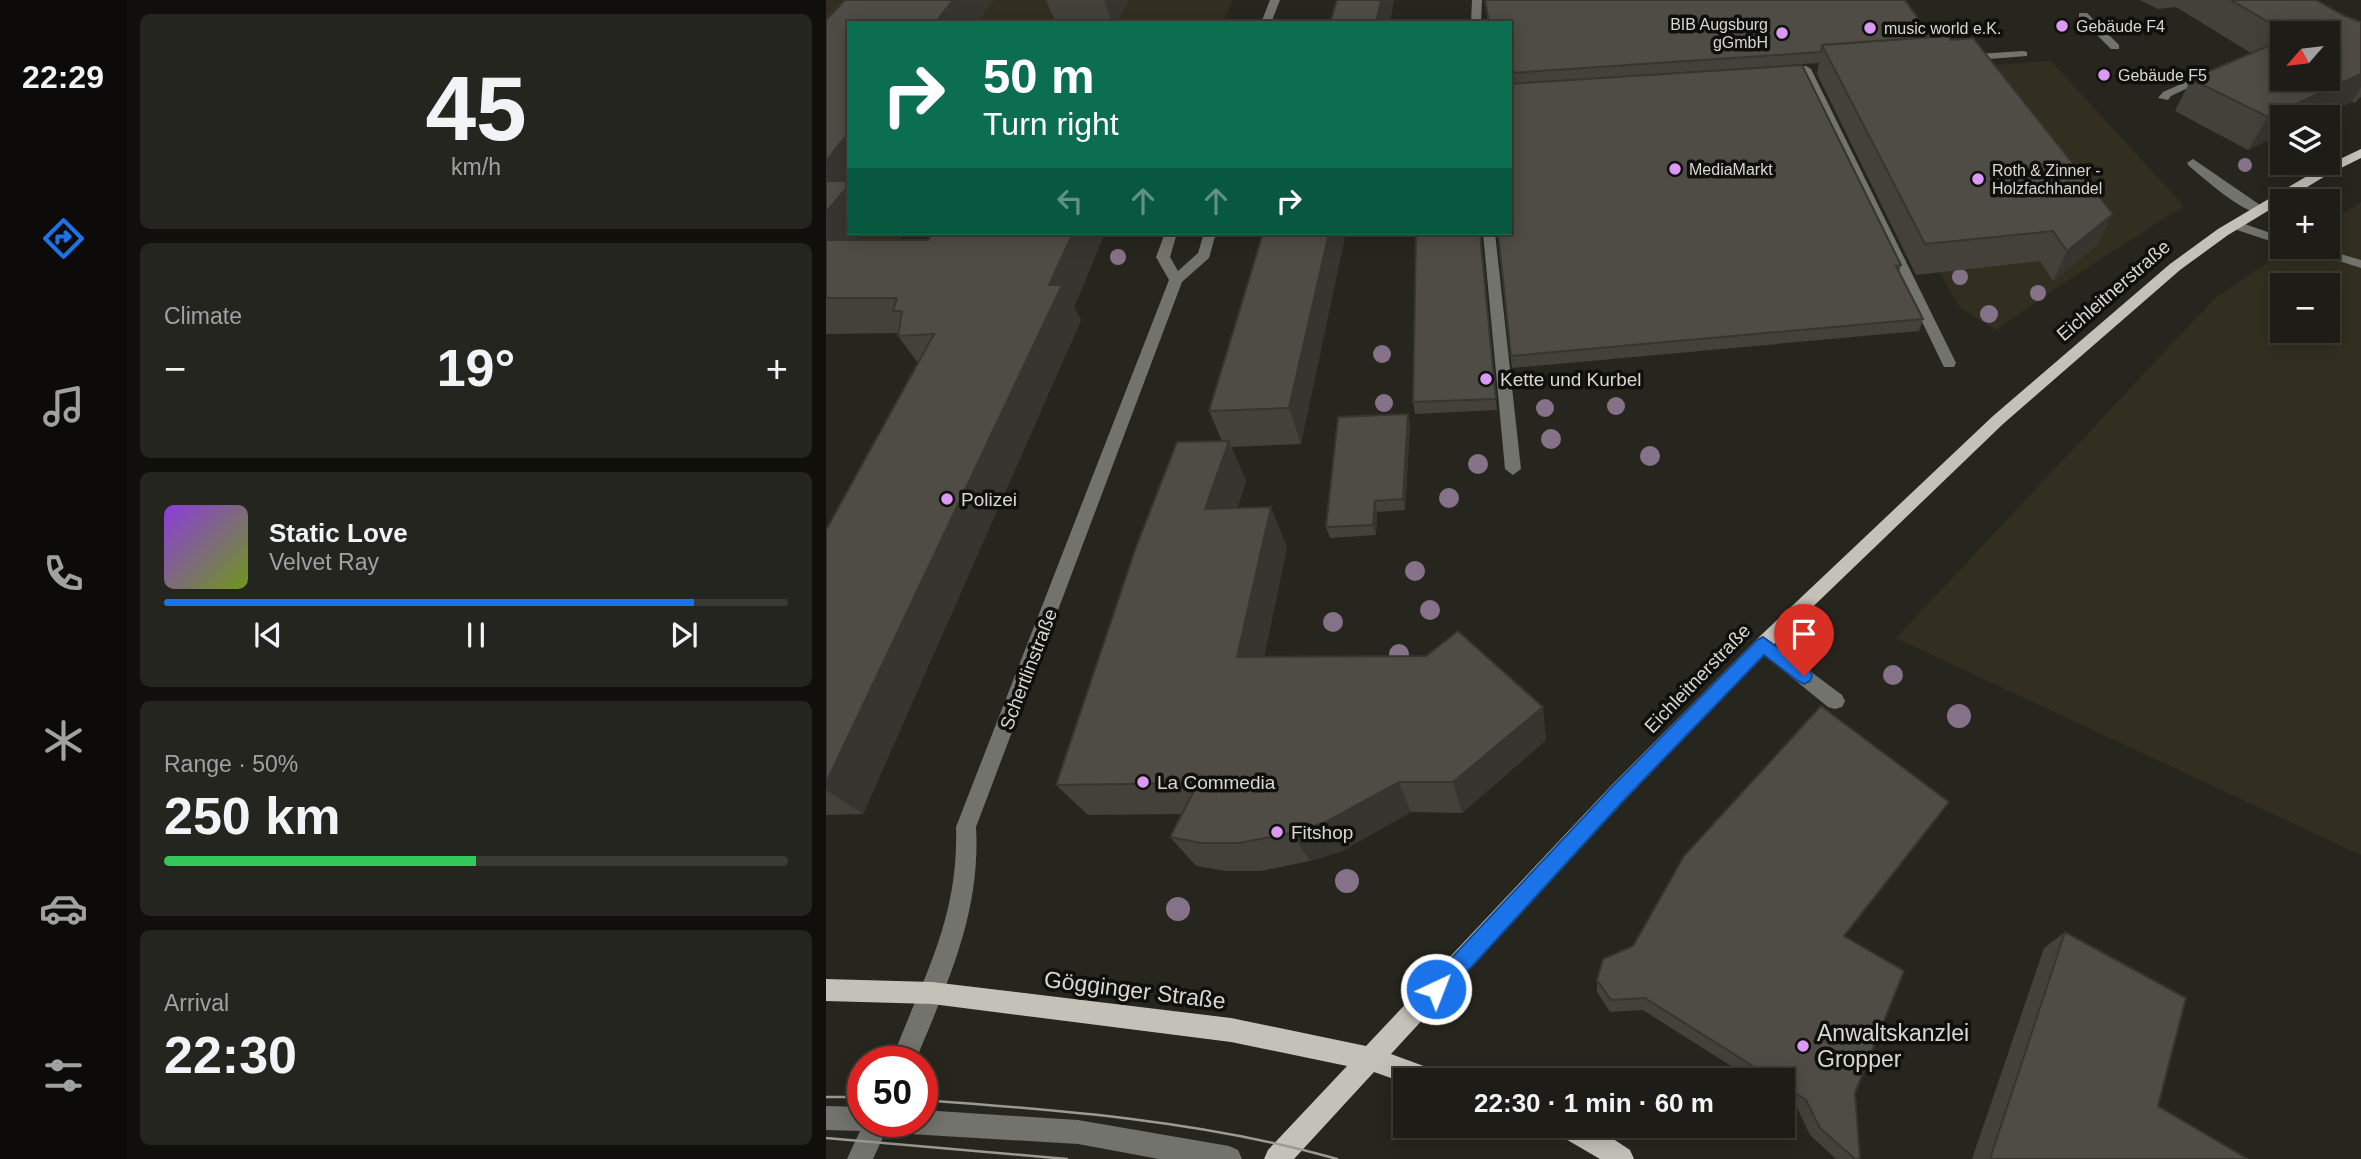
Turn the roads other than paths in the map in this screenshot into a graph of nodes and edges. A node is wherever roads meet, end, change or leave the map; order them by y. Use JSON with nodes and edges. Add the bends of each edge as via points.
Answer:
{"nodes":[{"id":1,"x":1275,"y":0,"type":"edge"},
{"id":2,"x":1477,"y":0,"type":"edge"},
{"id":3,"x":2084,"y":15,"type":"dead end"},
{"id":4,"x":1267,"y":21,"type":"edge"},
{"id":5,"x":1476,"y":21,"type":"edge"},
{"id":6,"x":2115,"y":47,"type":"dead end"},
{"id":7,"x":2023,"y":54,"type":"dead end"},
{"id":8,"x":1953,"y":58,"type":"edge"},
{"id":9,"x":1819,"y":68,"type":"edge"},
{"id":10,"x":1806,"y":69,"type":"junction"},
{"id":11,"x":2224,"y":69,"type":"edge"},
{"id":12,"x":1766,"y":72,"type":"edge"},
{"id":13,"x":2164,"y":98,"type":"dead end"},
{"id":14,"x":2361,"y":153,"type":"edge"},
{"id":15,"x":2193,"y":163,"type":"dead end"},
{"id":16,"x":2259,"y":211,"type":"junction"},
{"id":17,"x":2236,"y":225,"type":"junction"},
{"id":18,"x":1170,"y":235,"type":"edge"},
{"id":19,"x":1209,"y":235,"type":"edge"},
{"id":20,"x":1489,"y":235,"type":"edge"},
{"id":21,"x":2270,"y":237,"type":"edge"},
{"id":22,"x":2340,"y":258,"type":"edge"},
{"id":23,"x":2361,"y":264,"type":"edge"},
{"id":24,"x":1176,"y":280,"type":"junction"},
{"id":25,"x":1949,"y":363,"type":"dead end"},
{"id":26,"x":1513,"y":469,"type":"dead end"},
{"id":27,"x":1763,"y":645,"type":"junction"},
{"id":28,"x":1835,"y":701,"type":"dead end"},
{"id":29,"x":826,"y":990,"type":"edge"},
{"id":30,"x":932,"y":993,"type":"junction"},
{"id":31,"x":910,"y":1046,"type":"edge"},
{"id":32,"x":1370,"y":1059,"type":"junction"},
{"id":33,"x":1397,"y":1068,"type":"edge"},
{"id":34,"x":826,"y":1118,"type":"edge"},
{"id":35,"x":847,"y":1119,"type":"edge"},
{"id":36,"x":938,"y":1124,"type":"edge"},
{"id":37,"x":871,"y":1137,"type":"edge"},
{"id":38,"x":1590,"y":1138,"type":"edge"},
{"id":39,"x":860,"y":1159,"type":"edge"},
{"id":40,"x":1229,"y":1159,"type":"edge"},
{"id":41,"x":1277,"y":1159,"type":"edge"},
{"id":42,"x":1621,"y":1159,"type":"edge"}],
"edges":[{"from":1,"to":4,"type":"street"},
{"from":2,"to":5,"type":"street"},
{"from":3,"to":6,"type":"street"},
{"from":7,"to":8,"type":"street"},
{"from":9,"to":10,"type":"street"},
{"from":10,"to":12,"type":"street"},
{"from":10,"to":25,"type":"street"},
{"from":11,"to":13,"type":"street"},
{"from":14,"to":16,"type":"main road","name":"Eichleitnerstraße"},
{"from":15,"to":16,"type":"street"},
{"from":16,"to":17,"type":"main road","name":"Eichleitnerstraße"},
{"from":17,"to":21,"type":"street"},
{"from":17,"to":27,"type":"main road","name":"Eichleitnerstraße","via":[[2175,267],[1998,421]]},
{"from":18,"to":24,"type":"street","via":[[1163,257]]},
{"from":19,"to":24,"type":"street","name":"Schertlinstraße","via":[[1204,255]]},
{"from":20,"to":26,"type":"street"},
{"from":22,"to":23,"type":"street"},
{"from":24,"to":30,"type":"street","name":"Schertlinstraße","via":[[966,827],[970,858],[959,917]]},
{"from":27,"to":28,"type":"street"},
{"from":27,"to":32,"type":"main road","name":"Eichleitnerstraße"},
{"from":29,"to":30,"type":"main road","name":"Gögginger Straße"},
{"from":30,"to":31,"type":"street","name":"Schertlinstraße"},
{"from":30,"to":32,"type":"main road","name":"Gögginger Straße","via":[[1231,1030]]},
{"from":32,"to":33,"type":"main road","name":"Gögginger Straße"},
{"from":32,"to":41,"type":"main road","name":"Eichleitnerstraße"},
{"from":34,"to":35,"type":"street"},
{"from":36,"to":40,"type":"street","via":[[1079,1132]]},
{"from":37,"to":39,"type":"street"},
{"from":38,"to":42,"type":"main road"}]}
